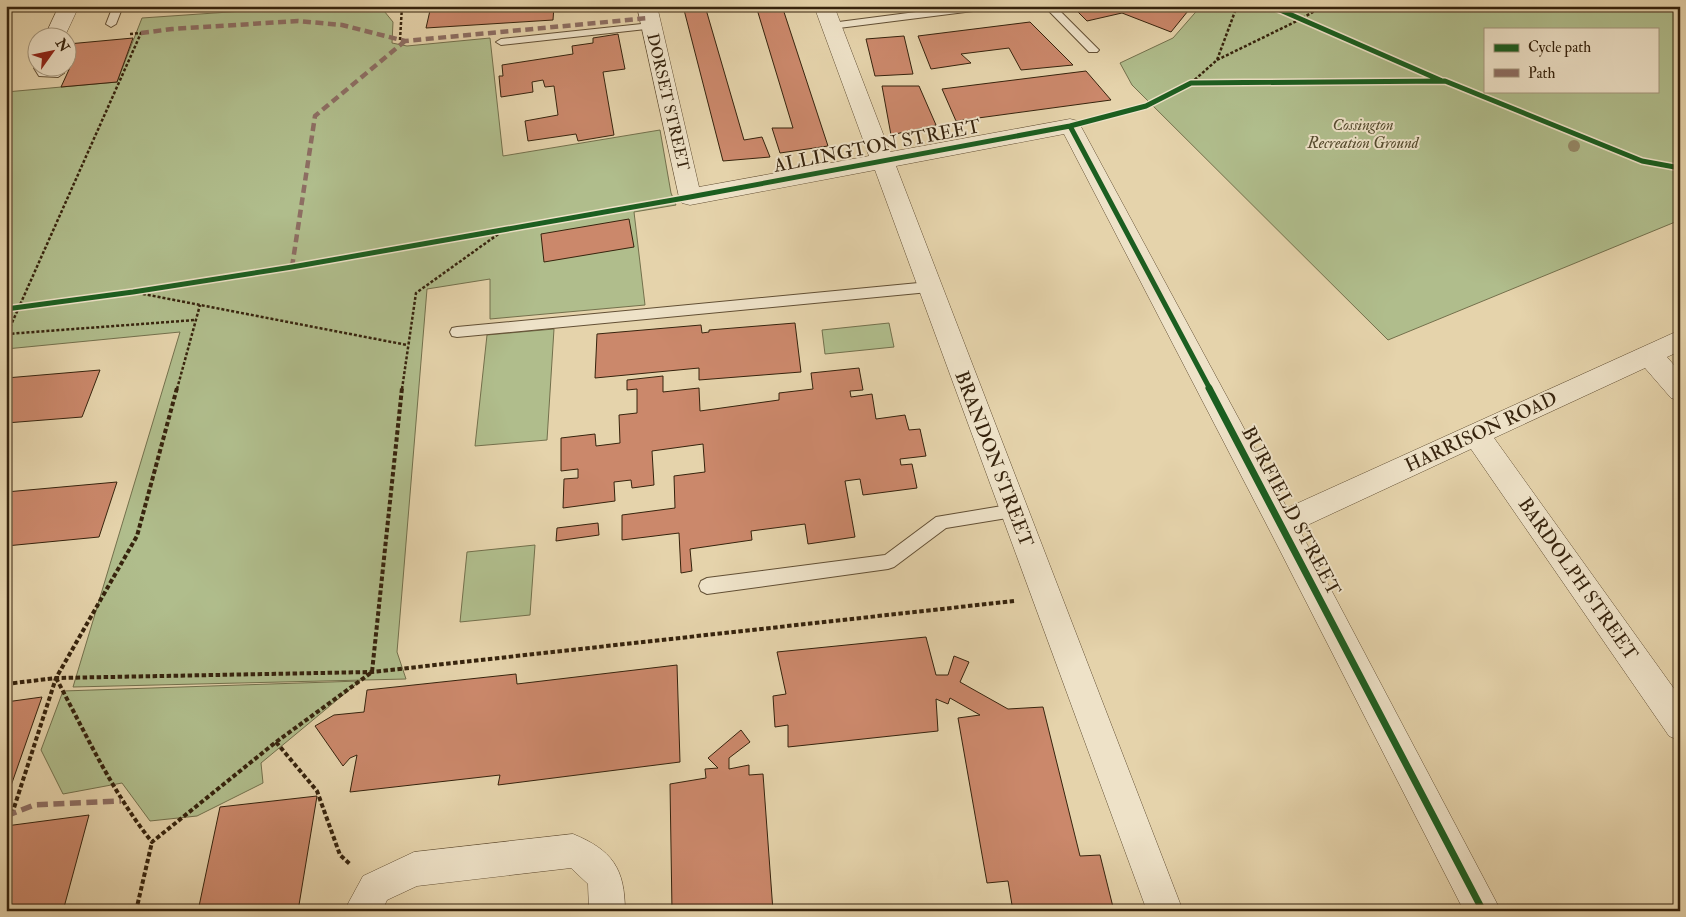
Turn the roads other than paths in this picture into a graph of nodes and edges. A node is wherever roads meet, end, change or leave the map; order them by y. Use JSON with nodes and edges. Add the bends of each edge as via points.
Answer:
{"nodes":[{"id":1,"x":69,"y":6,"type":"edge"},
{"id":2,"x":118,"y":6,"type":"edge"},
{"id":3,"x":824,"y":6,"type":"edge"},
{"id":4,"x":885,"y":6,"type":"edge"},
{"id":5,"x":989,"y":6,"type":"edge"},
{"id":6,"x":1049,"y":6,"type":"edge"},
{"id":7,"x":649,"y":16,"type":"edge"},
{"id":8,"x":889,"y":18,"type":"junction"},
{"id":9,"x":111,"y":24,"type":"dead end"},
{"id":10,"x":831,"y":26,"type":"junction"},
{"id":11,"x":59,"y":28,"type":"edge"},
{"id":12,"x":501,"y":42,"type":"dead end"},
{"id":13,"x":1093,"y":50,"type":"dead end"},
{"id":14,"x":1070,"y":126,"type":"joint"},
{"id":15,"x":882,"y":160,"type":"junction"},
{"id":16,"x":690,"y":197,"type":"joint"},
{"id":17,"x":929,"y":287,"type":"junction"},
{"id":18,"x":457,"y":332,"type":"dead end"},
{"id":19,"x":1680,"y":340,"type":"edge"},
{"id":20,"x":1649,"y":355,"type":"junction"},
{"id":21,"x":1680,"y":390,"type":"edge"},
{"id":22,"x":1476,"y":434,"type":"junction"},
{"id":23,"x":1014,"y":511,"type":"junction"},
{"id":24,"x":1281,"y":524,"type":"junction"},
{"id":25,"x":707,"y":586,"type":"dead end"},
{"id":26,"x":1680,"y":725,"type":"edge"},
{"id":27,"x":368,"y":899,"type":"edge"},
{"id":28,"x":607,"y":911,"type":"edge"},
{"id":29,"x":1165,"y":911,"type":"edge"},
{"id":30,"x":1483,"y":911,"type":"edge"}],
"edges":[{"from":1,"to":11,"type":"street"},
{"from":2,"to":9,"type":"lane"},
{"from":3,"to":10,"type":"street","name":"BRANDON STREET"},
{"from":4,"to":8,"type":"lane"},
{"from":5,"to":8,"type":"lane"},
{"from":6,"to":13,"type":"lane"},
{"from":7,"to":12,"type":"lane"},
{"from":7,"to":16,"type":"street","name":"DORSET STREET"},
{"from":8,"to":10,"type":"lane"},
{"from":10,"to":15,"type":"street","name":"BRANDON STREET"},
{"from":14,"to":15,"type":"street","name":"ALLINGTON STREET"},
{"from":14,"to":24,"type":"street","name":"BURFIELD STREET"},
{"from":15,"to":16,"type":"street","name":"ALLINGTON STREET"},
{"from":15,"to":17,"type":"street","name":"BRANDON STREET"},
{"from":17,"to":18,"type":"lane"},
{"from":17,"to":23,"type":"street","name":"BRANDON STREET"},
{"from":19,"to":20,"type":"street","name":"HARRISON ROAD"},
{"from":20,"to":21,"type":"street"},
{"from":20,"to":22,"type":"street","name":"HARRISON ROAD"},
{"from":22,"to":24,"type":"street","name":"HARRISON ROAD"},
{"from":22,"to":26,"type":"street","name":"BARDOLPH STREET"},
{"from":23,"to":25,"type":"lane","via":[[942,522],[888,562]]},
{"from":23,"to":29,"type":"street","name":"BRANDON STREET"},
{"from":24,"to":30,"type":"street","name":"BURFIELD STREET"},
{"from":27,"to":28,"type":"street","via":[[414,869],[573,850],[601,870],[608,888]]}]}
